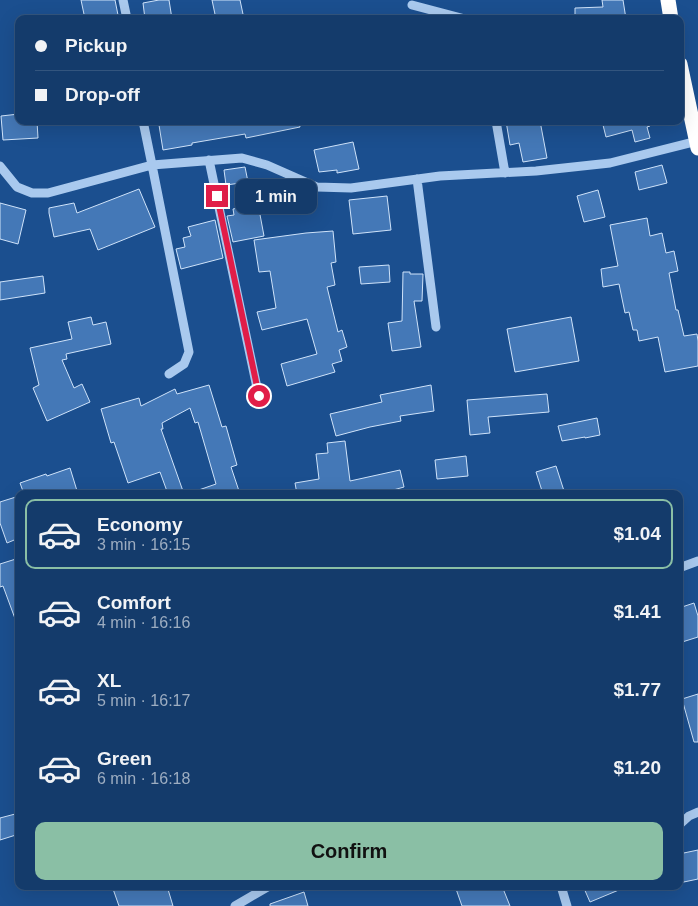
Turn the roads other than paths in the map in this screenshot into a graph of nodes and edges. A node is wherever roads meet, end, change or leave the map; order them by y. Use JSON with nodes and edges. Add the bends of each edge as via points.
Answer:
{"nodes":[{"id":1,"x":123,"y":0,"type":"edge"},
{"id":2,"x":668,"y":0,"type":"edge"},
{"id":3,"x":412,"y":5,"type":"dead end"},
{"id":4,"x":126,"y":15,"type":"edge"},
{"id":5,"x":450,"y":15,"type":"edge"},
{"id":6,"x":670,"y":15,"type":"edge"},
{"id":7,"x":684,"y":83,"type":"edge"},
{"id":8,"x":144,"y":125,"type":"edge"},
{"id":9,"x":497,"y":125,"type":"edge"},
{"id":10,"x":697,"y":144,"type":"edge"},
{"id":11,"x":209,"y":160,"type":"junction"},
{"id":12,"x":152,"y":165,"type":"junction"},
{"id":13,"x":0,"y":166,"type":"edge"},
{"id":14,"x":505,"y":173,"type":"junction"},
{"id":15,"x":418,"y":179,"type":"junction"},
{"id":16,"x":436,"y":327,"type":"dead end"},
{"id":17,"x":169,"y":374,"type":"dead end"},
{"id":18,"x":259,"y":396,"type":"dead end"},
{"id":19,"x":698,"y":561,"type":"edge"},
{"id":20,"x":683,"y":567,"type":"edge"},
{"id":21,"x":698,"y":812,"type":"edge"},
{"id":22,"x":683,"y":821,"type":"edge"},
{"id":23,"x":262,"y":890,"type":"edge"},
{"id":24,"x":563,"y":890,"type":"edge"},
{"id":25,"x":235,"y":906,"type":"edge"},
{"id":26,"x":567,"y":906,"type":"edge"}],
"edges":[{"from":1,"to":4,"type":"street"},
{"from":2,"to":6,"type":"highway"},
{"from":3,"to":5,"type":"street"},
{"from":7,"to":10,"type":"highway"},
{"from":8,"to":12,"type":"street"},
{"from":9,"to":14,"type":"street"},
{"from":10,"to":14,"type":"street","via":[[610,163]]},
{"from":11,"to":12,"type":"street"},
{"from":11,"to":15,"type":"street","via":[[242,158],[317,187],[351,188]]},
{"from":11,"to":18,"type":"street"},
{"from":12,"to":13,"type":"street","via":[[48,193],[32,193],[17,187]]},
{"from":12,"to":17,"type":"street","via":[[189,352],[184,364]]},
{"from":14,"to":15,"type":"street"},
{"from":15,"to":16,"type":"street"},
{"from":19,"to":20,"type":"street"},
{"from":21,"to":22,"type":"street"},
{"from":23,"to":25,"type":"street"},
{"from":24,"to":26,"type":"street"}]}
